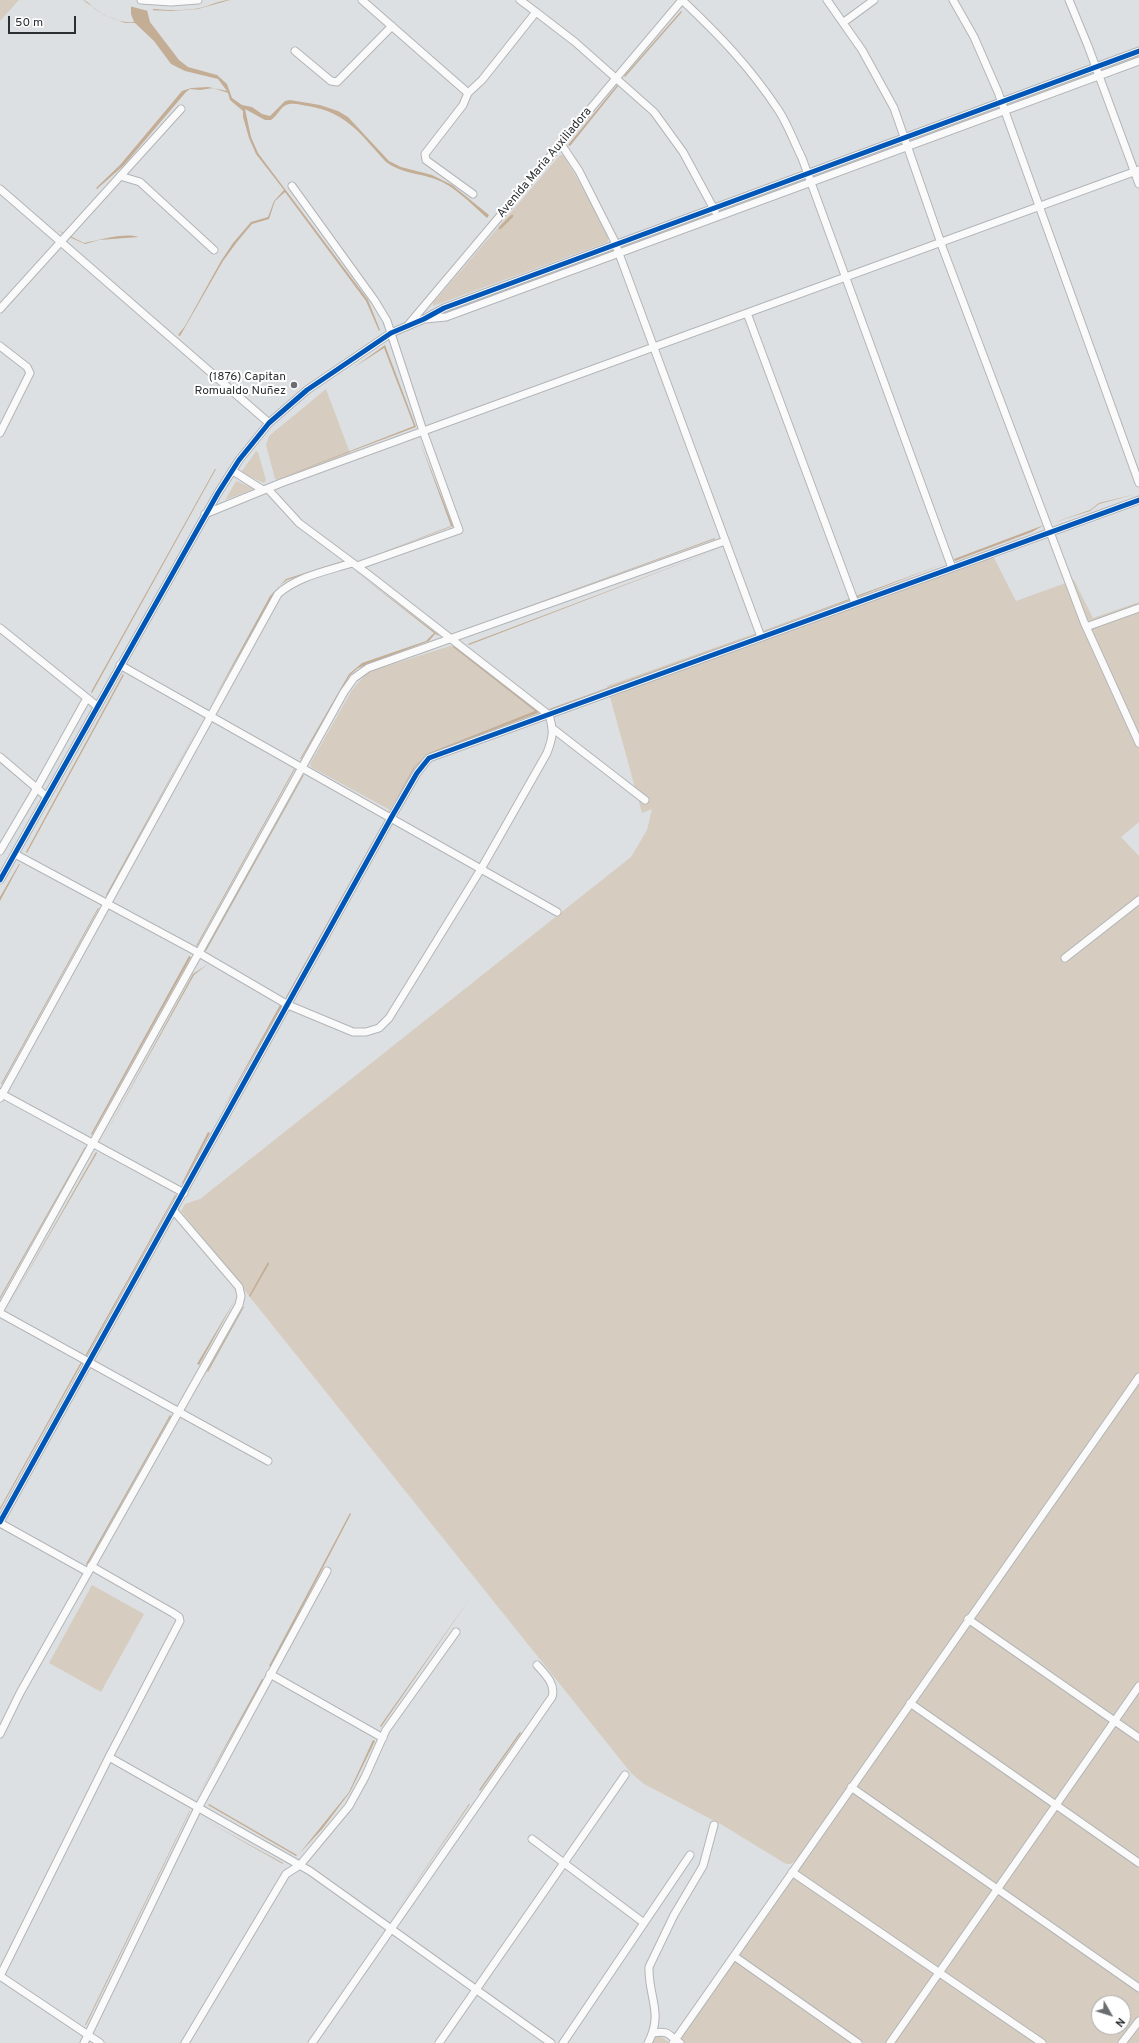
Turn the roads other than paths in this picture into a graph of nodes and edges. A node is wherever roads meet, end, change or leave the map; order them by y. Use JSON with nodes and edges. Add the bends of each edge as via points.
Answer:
{"nodes":[{"id":1,"x":198,"y":0,"type":"edge"},
{"id":2,"x":362,"y":0,"type":"edge"},
{"id":3,"x":520,"y":0,"type":"edge"},
{"id":4,"x":682,"y":0,"type":"edge"},
{"id":5,"x":827,"y":0,"type":"edge"},
{"id":6,"x":874,"y":0,"type":"edge"},
{"id":7,"x":953,"y":0,"type":"edge"},
{"id":8,"x":1068,"y":0,"type":"edge"},
{"id":9,"x":144,"y":1,"type":"edge"},
{"id":10,"x":536,"y":12,"type":"junction"},
{"id":11,"x":844,"y":22,"type":"junction"},
{"id":12,"x":392,"y":26,"type":"junction"},
{"id":13,"x":295,"y":51,"type":"dead end"},
{"id":14,"x":1139,"y":51,"type":"edge"},
{"id":15,"x":1139,"y":61,"type":"edge"},
{"id":16,"x":1096,"y":67,"type":"junction"},
{"id":17,"x":1099,"y":76,"type":"junction"},
{"id":18,"x":616,"y":78,"type":"junction"},
{"id":19,"x":468,"y":92,"type":"junction"},
{"id":20,"x":1002,"y":102,"type":"junction"},
{"id":21,"x":181,"y":109,"type":"dead end"},
{"id":22,"x":1005,"y":110,"type":"junction"},
{"id":23,"x":904,"y":138,"type":"junction"},
{"id":24,"x":561,"y":144,"type":"junction"},
{"id":25,"x":907,"y":146,"type":"junction"},
{"id":26,"x":1137,"y":171,"type":"edge"},
{"id":27,"x":808,"y":173,"type":"junction"},
{"id":28,"x":120,"y":176,"type":"junction"},
{"id":29,"x":811,"y":182,"type":"junction"},
{"id":30,"x":1139,"y":184,"type":"edge"},
{"id":31,"x":292,"y":186,"type":"dead end"},
{"id":32,"x":0,"y":189,"type":"edge"},
{"id":33,"x":473,"y":194,"type":"dead end"},
{"id":34,"x":1039,"y":206,"type":"junction"},
{"id":35,"x":714,"y":208,"type":"junction"},
{"id":36,"x":718,"y":217,"type":"junction"},
{"id":37,"x":60,"y":242,"type":"junction"},
{"id":38,"x":940,"y":242,"type":"junction"},
{"id":39,"x":616,"y":244,"type":"junction"},
{"id":40,"x":214,"y":250,"type":"dead end"},
{"id":41,"x":619,"y":253,"type":"junction"},
{"id":42,"x":845,"y":277,"type":"junction"},
{"id":43,"x":0,"y":309,"type":"edge"},
{"id":44,"x":747,"y":313,"type":"junction"},
{"id":45,"x":424,"y":319,"type":"junction"},
{"id":46,"x":408,"y":325,"type":"junction"},
{"id":47,"x":391,"y":333,"type":"junction"},
{"id":48,"x":0,"y":346,"type":"edge"},
{"id":49,"x":654,"y":347,"type":"junction"},
{"id":50,"x":269,"y":423,"type":"junction"},
{"id":51,"x":423,"y":431,"type":"junction"},
{"id":52,"x":0,"y":433,"type":"edge"},
{"id":53,"x":233,"y":471,"type":"junction"},
{"id":54,"x":1139,"y":483,"type":"edge"},
{"id":55,"x":266,"y":490,"type":"junction"},
{"id":56,"x":1139,"y":500,"type":"edge"},
{"id":57,"x":205,"y":514,"type":"junction"},
{"id":58,"x":1050,"y":533,"type":"junction"},
{"id":59,"x":725,"y":541,"type":"junction"},
{"id":60,"x":354,"y":565,"type":"junction"},
{"id":61,"x":952,"y":568,"type":"junction"},
{"id":62,"x":855,"y":603,"type":"junction"},
{"id":63,"x":1139,"y":608,"type":"edge"},
{"id":64,"x":1086,"y":627,"type":"junction"},
{"id":65,"x":0,"y":628,"type":"edge"},
{"id":66,"x":451,"y":638,"type":"junction"},
{"id":67,"x":761,"y":638,"type":"junction"},
{"id":68,"x":120,"y":665,"type":"junction"},
{"id":69,"x":87,"y":698,"type":"junction"},
{"id":70,"x":97,"y":706,"type":"junction"},
{"id":71,"x":549,"y":715,"type":"junction"},
{"id":72,"x":210,"y":716,"type":"junction"},
{"id":73,"x":552,"y":728,"type":"junction"},
{"id":74,"x":1139,"y":743,"type":"edge"},
{"id":75,"x":0,"y":757,"type":"edge"},
{"id":76,"x":302,"y":768,"type":"junction"},
{"id":77,"x":37,"y":788,"type":"junction"},
{"id":78,"x":47,"y":796,"type":"junction"},
{"id":79,"x":645,"y":800,"type":"dead end"},
{"id":80,"x":391,"y":818,"type":"junction"},
{"id":81,"x":0,"y":851,"type":"edge"},
{"id":82,"x":15,"y":854,"type":"junction"},
{"id":83,"x":481,"y":869,"type":"junction"},
{"id":84,"x":1,"y":876,"type":"edge"},
{"id":85,"x":1139,"y":900,"type":"edge"},
{"id":86,"x":106,"y":903,"type":"junction"},
{"id":87,"x":557,"y":912,"type":"dead end"},
{"id":88,"x":199,"y":953,"type":"junction"},
{"id":89,"x":1065,"y":958,"type":"dead end"},
{"id":90,"x":288,"y":1005,"type":"junction"},
{"id":91,"x":1,"y":1095,"type":"edge"},
{"id":92,"x":93,"y":1144,"type":"junction"},
{"id":93,"x":184,"y":1193,"type":"junction"},
{"id":94,"x":174,"y":1211,"type":"junction"},
{"id":95,"x":0,"y":1311,"type":"edge"},
{"id":96,"x":89,"y":1362,"type":"junction"},
{"id":97,"x":1139,"y":1377,"type":"edge"},
{"id":98,"x":178,"y":1412,"type":"junction"},
{"id":99,"x":268,"y":1461,"type":"dead end"},
{"id":100,"x":0,"y":1522,"type":"edge"},
{"id":101,"x":90,"y":1569,"type":"junction"},
{"id":102,"x":327,"y":1571,"type":"dead end"},
{"id":103,"x":968,"y":1619,"type":"junction"},
{"id":104,"x":456,"y":1632,"type":"dead end"},
{"id":105,"x":537,"y":1665,"type":"dead end"},
{"id":106,"x":270,"y":1674,"type":"junction"},
{"id":107,"x":1139,"y":1686,"type":"edge"},
{"id":108,"x":910,"y":1703,"type":"junction"},
{"id":109,"x":1115,"y":1721,"type":"junction"},
{"id":110,"x":0,"y":1734,"type":"edge"},
{"id":111,"x":383,"y":1738,"type":"junction"},
{"id":112,"x":1139,"y":1738,"type":"edge"},
{"id":113,"x":109,"y":1757,"type":"junction"},
{"id":114,"x":625,"y":1775,"type":"dead end"},
{"id":115,"x":852,"y":1787,"type":"junction"},
{"id":116,"x":1056,"y":1805,"type":"junction"},
{"id":117,"x":199,"y":1807,"type":"junction"},
{"id":118,"x":714,"y":1825,"type":"dead end"},
{"id":119,"x":532,"y":1839,"type":"dead end"},
{"id":120,"x":690,"y":1855,"type":"dead end"},
{"id":121,"x":1139,"y":1863,"type":"edge"},
{"id":122,"x":563,"y":1864,"type":"junction"},
{"id":123,"x":300,"y":1865,"type":"junction"},
{"id":124,"x":792,"y":1872,"type":"junction"},
{"id":125,"x":997,"y":1889,"type":"junction"},
{"id":126,"x":644,"y":1923,"type":"junction"},
{"id":127,"x":391,"y":1929,"type":"junction"},
{"id":128,"x":734,"y":1956,"type":"junction"},
{"id":129,"x":2,"y":1966,"type":"edge"},
{"id":130,"x":939,"y":1972,"type":"junction"},
{"id":131,"x":0,"y":1976,"type":"edge"},
{"id":132,"x":1139,"y":1988,"type":"edge"},
{"id":133,"x":476,"y":1990,"type":"junction"},
{"id":134,"x":1139,"y":2021,"type":"edge"},
{"id":135,"x":653,"y":2033,"type":"junction"},
{"id":136,"x":88,"y":2035,"type":"junction"},
{"id":137,"x":676,"y":2042,"type":"edge"},
{"id":138,"x":84,"y":2043,"type":"edge"},
{"id":139,"x":100,"y":2043,"type":"edge"},
{"id":140,"x":185,"y":2043,"type":"edge"},
{"id":141,"x":312,"y":2043,"type":"edge"},
{"id":142,"x":439,"y":2043,"type":"edge"},
{"id":143,"x":550,"y":2043,"type":"edge"},
{"id":144,"x":563,"y":2043,"type":"edge"},
{"id":145,"x":648,"y":2043,"type":"edge"},
{"id":146,"x":858,"y":2043,"type":"edge"},
{"id":147,"x":890,"y":2043,"type":"edge"},
{"id":148,"x":1042,"y":2043,"type":"edge"},
{"id":149,"x":1122,"y":2043,"type":"edge"}],
"edges":[{"from":1,"to":9,"type":"street"},
{"from":2,"to":12,"type":"street"},
{"from":3,"to":10,"type":"street"},
{"from":4,"to":18,"type":"street","name":"Avenida Maria Auxiliadora"},
{"from":4,"to":27,"type":"street","via":[[726,41],[751,72],[780,112]]},
{"from":5,"to":11,"type":"street"},
{"from":6,"to":11,"type":"street"},
{"from":7,"to":20,"type":"street","via":[[974,37]]},
{"from":8,"to":16,"type":"street"},
{"from":10,"to":18,"type":"street"},
{"from":10,"to":19,"type":"street","via":[[482,80]]},
{"from":11,"to":23,"type":"street","via":[[880,80],[894,108]]},
{"from":12,"to":13,"type":"street","via":[[337,82],[331,81]]},
{"from":12,"to":19,"type":"street"},
{"from":14,"to":16,"type":"street"},
{"from":15,"to":17,"type":"street"},
{"from":16,"to":17,"type":"street"},
{"from":16,"to":20,"type":"street"},
{"from":17,"to":22,"type":"street"},
{"from":17,"to":26,"type":"street"},
{"from":18,"to":24,"type":"street","name":"Avenida Maria Auxiliadora"},
{"from":18,"to":35,"type":"street","via":[[646,104],[667,129]]},
{"from":19,"to":33,"type":"street","via":[[463,105],[425,154],[426,160]]},
{"from":20,"to":22,"type":"street"},
{"from":20,"to":23,"type":"street"},
{"from":21,"to":28,"type":"street"},
{"from":22,"to":25,"type":"street"},
{"from":22,"to":34,"type":"street"},
{"from":23,"to":25,"type":"street"},
{"from":23,"to":27,"type":"street"},
{"from":24,"to":39,"type":"street","via":[[585,182]]},
{"from":24,"to":46,"type":"street","name":"Avenida Maria Auxiliadora"},
{"from":25,"to":29,"type":"street"},
{"from":25,"to":38,"type":"street"},
{"from":26,"to":30,"type":"street"},
{"from":26,"to":34,"type":"street"},
{"from":27,"to":29,"type":"street"},
{"from":27,"to":35,"type":"street"},
{"from":28,"to":37,"type":"street"},
{"from":28,"to":40,"type":"street","via":[[140,182]]},
{"from":29,"to":36,"type":"street"},
{"from":29,"to":42,"type":"street"},
{"from":31,"to":47,"type":"street","via":[[375,301]]},
{"from":32,"to":37,"type":"street"},
{"from":34,"to":38,"type":"street"},
{"from":34,"to":54,"type":"street"},
{"from":35,"to":36,"type":"street"},
{"from":35,"to":39,"type":"street"},
{"from":36,"to":41,"type":"street"},
{"from":37,"to":43,"type":"street"},
{"from":37,"to":50,"type":"street"},
{"from":38,"to":42,"type":"street"},
{"from":38,"to":58,"type":"street"},
{"from":39,"to":41,"type":"street"},
{"from":39,"to":45,"type":"street","via":[[444,308]]},
{"from":41,"to":45,"type":"street","via":[[446,317]]},
{"from":41,"to":49,"type":"street"},
{"from":42,"to":44,"type":"street"},
{"from":42,"to":61,"type":"street"},
{"from":44,"to":49,"type":"street"},
{"from":44,"to":62,"type":"street"},
{"from":45,"to":46,"type":"street"},
{"from":46,"to":47,"type":"street"},
{"from":47,"to":50,"type":"street","via":[[307,390]]},
{"from":47,"to":51,"type":"street"},
{"from":48,"to":52,"type":"street","via":[[30,373]]},
{"from":49,"to":51,"type":"street"},
{"from":49,"to":59,"type":"street"},
{"from":50,"to":53,"type":"street"},
{"from":51,"to":55,"type":"street"},
{"from":51,"to":60,"type":"street","via":[[459,530]]},
{"from":53,"to":55,"type":"street"},
{"from":53,"to":57,"type":"street"},
{"from":55,"to":57,"type":"street"},
{"from":55,"to":60,"type":"street","via":[[299,523]]},
{"from":56,"to":58,"type":"street"},
{"from":57,"to":68,"type":"street"},
{"from":58,"to":61,"type":"street"},
{"from":58,"to":64,"type":"street"},
{"from":59,"to":66,"type":"street"},
{"from":59,"to":67,"type":"street"},
{"from":60,"to":66,"type":"street"},
{"from":60,"to":72,"type":"street","via":[[297,581],[278,594]]},
{"from":61,"to":62,"type":"street"},
{"from":62,"to":67,"type":"street"},
{"from":63,"to":64,"type":"street"},
{"from":64,"to":74,"type":"street"},
{"from":65,"to":69,"type":"street"},
{"from":66,"to":71,"type":"street"},
{"from":66,"to":76,"type":"street","via":[[368,668],[354,678]]},
{"from":67,"to":71,"type":"street"},
{"from":68,"to":70,"type":"street"},
{"from":68,"to":72,"type":"street"},
{"from":69,"to":70,"type":"street"},
{"from":69,"to":77,"type":"street"},
{"from":70,"to":78,"type":"street"},
{"from":71,"to":73,"type":"street"},
{"from":71,"to":80,"type":"street","via":[[429,758],[417,773]]},
{"from":72,"to":76,"type":"street"},
{"from":72,"to":86,"type":"street"},
{"from":73,"to":79,"type":"street"},
{"from":73,"to":83,"type":"street","via":[[553,737],[547,753]]},
{"from":75,"to":77,"type":"street"},
{"from":76,"to":80,"type":"street"},
{"from":76,"to":88,"type":"street"},
{"from":77,"to":78,"type":"street"},
{"from":77,"to":81,"type":"street"},
{"from":78,"to":82,"type":"street"},
{"from":80,"to":83,"type":"street"},
{"from":80,"to":90,"type":"street"},
{"from":82,"to":84,"type":"street"},
{"from":82,"to":86,"type":"street"},
{"from":83,"to":87,"type":"street"},
{"from":83,"to":90,"type":"street","via":[[389,1018],[379,1028],[353,1032]]},
{"from":85,"to":89,"type":"street"},
{"from":86,"to":88,"type":"street"},
{"from":86,"to":91,"type":"street"},
{"from":88,"to":90,"type":"street"},
{"from":88,"to":92,"type":"street"},
{"from":90,"to":93,"type":"street"},
{"from":91,"to":92,"type":"street"},
{"from":92,"to":93,"type":"street"},
{"from":92,"to":95,"type":"street"},
{"from":93,"to":94,"type":"street"},
{"from":94,"to":96,"type":"street"},
{"from":94,"to":98,"type":"street","via":[[239,1287],[241,1296],[239,1305]]},
{"from":95,"to":96,"type":"street"},
{"from":96,"to":98,"type":"street"},
{"from":96,"to":100,"type":"street"},
{"from":97,"to":103,"type":"street"},
{"from":98,"to":99,"type":"street"},
{"from":98,"to":101,"type":"street"},
{"from":100,"to":101,"type":"street"},
{"from":101,"to":110,"type":"street","via":[[20,1693]]},
{"from":101,"to":113,"type":"street","via":[[173,1613],[180,1621]]},
{"from":102,"to":106,"type":"street"},
{"from":103,"to":108,"type":"street"},
{"from":103,"to":109,"type":"street"},
{"from":104,"to":111,"type":"street","via":[[386,1730]]},
{"from":105,"to":127,"type":"street","via":[[548,1676],[553,1688],[552,1696]]},
{"from":106,"to":111,"type":"street"},
{"from":106,"to":117,"type":"street"},
{"from":107,"to":109,"type":"street"},
{"from":108,"to":115,"type":"street"},
{"from":108,"to":116,"type":"street"},
{"from":109,"to":112,"type":"street"},
{"from":109,"to":116,"type":"street"},
{"from":111,"to":123,"type":"street","via":[[349,1806]]},
{"from":113,"to":117,"type":"street"},
{"from":113,"to":129,"type":"street"},
{"from":114,"to":122,"type":"street"},
{"from":115,"to":124,"type":"street"},
{"from":115,"to":125,"type":"street"},
{"from":116,"to":121,"type":"street"},
{"from":116,"to":125,"type":"street"},
{"from":117,"to":123,"type":"street"},
{"from":117,"to":136,"type":"street"},
{"from":118,"to":135,"type":"street","via":[[703,1866],[674,1915],[649,1967],[656,2022]]},
{"from":119,"to":122,"type":"street"},
{"from":120,"to":126,"type":"street"},
{"from":122,"to":126,"type":"street"},
{"from":122,"to":133,"type":"street"},
{"from":123,"to":127,"type":"street"},
{"from":123,"to":140,"type":"street","via":[[286,1874]]},
{"from":124,"to":128,"type":"street"},
{"from":124,"to":130,"type":"street"},
{"from":125,"to":130,"type":"street"},
{"from":125,"to":132,"type":"street"},
{"from":126,"to":144,"type":"street"},
{"from":127,"to":133,"type":"street"},
{"from":127,"to":141,"type":"street"},
{"from":128,"to":137,"type":"street"},
{"from":128,"to":146,"type":"street"},
{"from":129,"to":131,"type":"street"},
{"from":130,"to":147,"type":"street"},
{"from":130,"to":148,"type":"street"},
{"from":131,"to":136,"type":"street"},
{"from":133,"to":142,"type":"street"},
{"from":133,"to":143,"type":"street"},
{"from":134,"to":149,"type":"street"},
{"from":135,"to":137,"type":"street","via":[[664,2031]]},
{"from":135,"to":145,"type":"street"},
{"from":136,"to":138,"type":"street"},
{"from":136,"to":139,"type":"street"}]}
